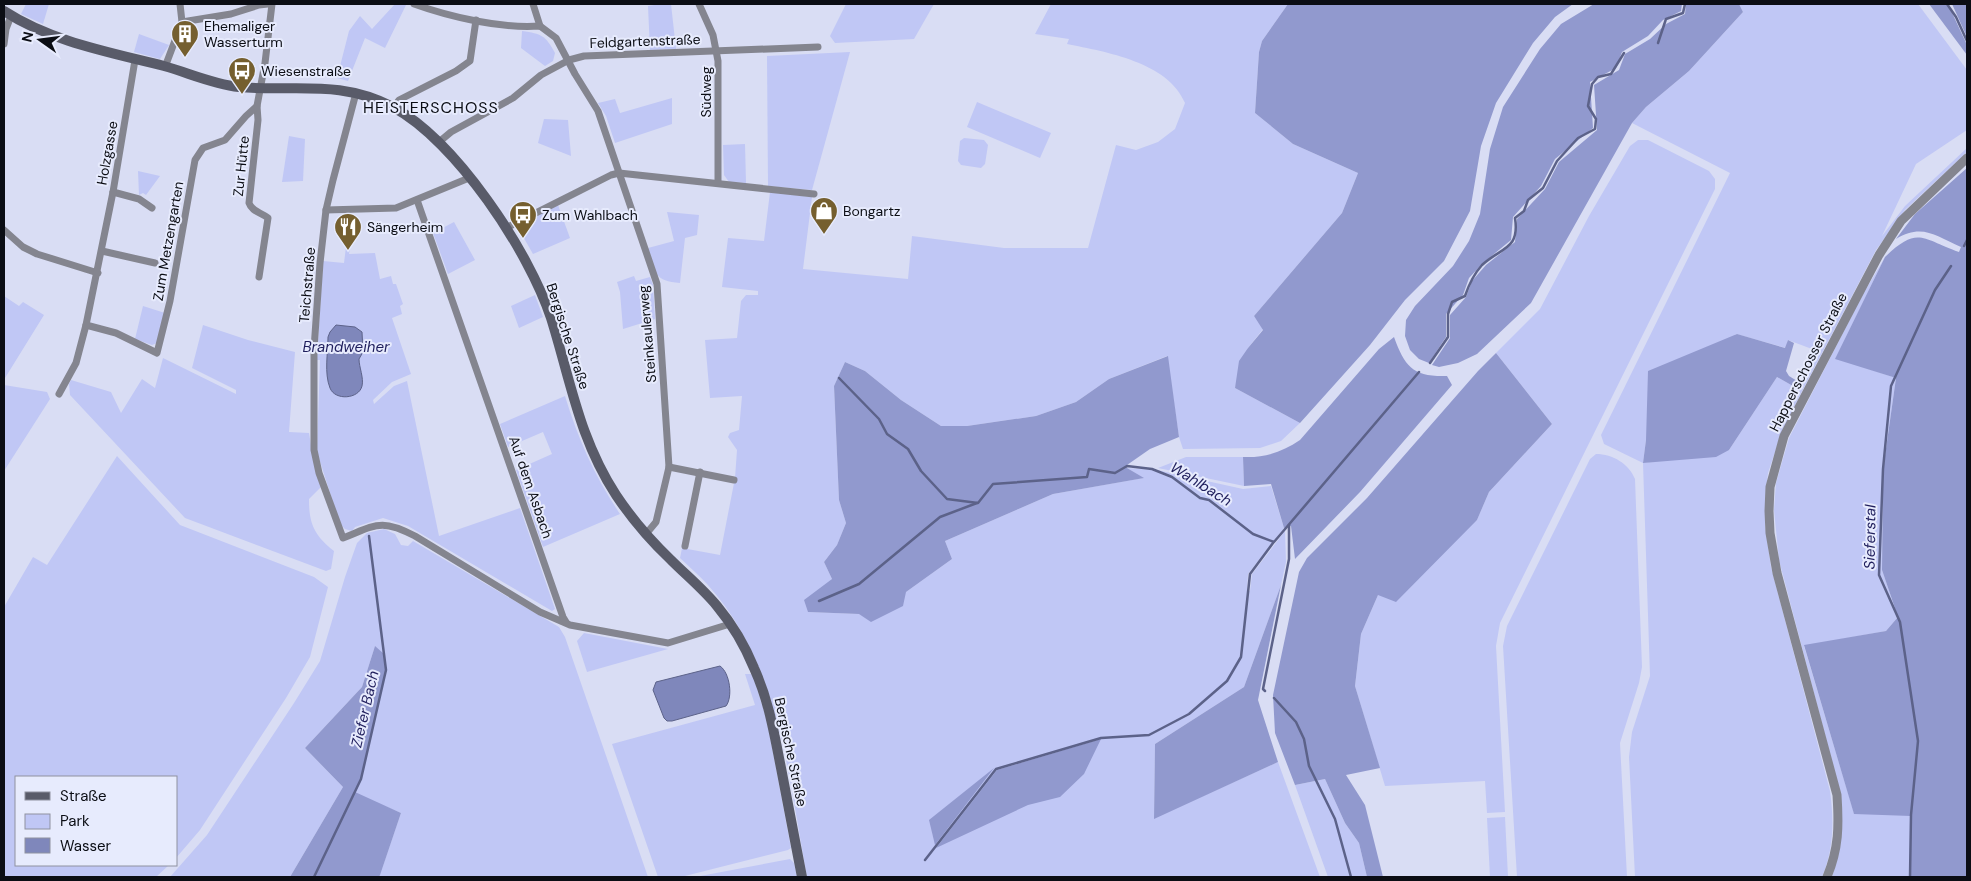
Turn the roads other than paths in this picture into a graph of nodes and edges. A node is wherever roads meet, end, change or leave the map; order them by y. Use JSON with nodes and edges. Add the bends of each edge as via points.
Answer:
{"nodes":[{"id":1,"x":180,"y":4,"type":"edge"},
{"id":2,"x":270,"y":4,"type":"edge"},
{"id":3,"x":414,"y":4,"type":"edge"},
{"id":4,"x":533,"y":4,"type":"edge"},
{"id":5,"x":699,"y":4,"type":"edge"},
{"id":6,"x":8,"y":14,"type":"edge"},
{"id":7,"x":476,"y":20,"type":"junction"},
{"id":8,"x":182,"y":22,"type":"junction"},
{"id":9,"x":540,"y":26,"type":"junction"},
{"id":10,"x":4,"y":44,"type":"edge"},
{"id":11,"x":818,"y":47,"type":"dead end"},
{"id":12,"x":717,"y":50,"type":"junction"},
{"id":13,"x":136,"y":60,"type":"junction"},
{"id":14,"x":569,"y":60,"type":"junction"},
{"id":15,"x":165,"y":67,"type":"junction"},
{"id":16,"x":261,"y":88,"type":"junction"},
{"id":17,"x":356,"y":93,"type":"junction"},
{"id":18,"x":257,"y":106,"type":"junction"},
{"id":19,"x":393,"y":108,"type":"junction"},
{"id":20,"x":439,"y":142,"type":"junction"},
{"id":21,"x":1967,"y":158,"type":"edge"},
{"id":22,"x":619,"y":173,"type":"junction"},
{"id":23,"x":468,"y":178,"type":"junction"},
{"id":24,"x":718,"y":183,"type":"junction"},
{"id":25,"x":113,"y":192,"type":"junction"},
{"id":26,"x":814,"y":194,"type":"dead end"},
{"id":27,"x":417,"y":200,"type":"junction"},
{"id":28,"x":152,"y":208,"type":"dead end"},
{"id":29,"x":326,"y":210,"type":"junction"},
{"id":30,"x":506,"y":228,"type":"junction"},
{"id":31,"x":4,"y":230,"type":"edge"},
{"id":32,"x":102,"y":251,"type":"junction"},
{"id":33,"x":155,"y":263,"type":"dead end"},
{"id":34,"x":98,"y":273,"type":"junction"},
{"id":35,"x":259,"y":277,"type":"dead end"},
{"id":36,"x":86,"y":324,"type":"junction"},
{"id":37,"x":59,"y":394,"type":"dead end"},
{"id":38,"x":669,"y":467,"type":"junction"},
{"id":39,"x":700,"y":472,"type":"junction"},
{"id":40,"x":734,"y":480,"type":"dead end"},
{"id":41,"x":646,"y":534,"type":"junction"},
{"id":42,"x":685,"y":546,"type":"dead end"},
{"id":43,"x":566,"y":622,"type":"junction"},
{"id":44,"x":730,"y":624,"type":"junction"},
{"id":45,"x":802,"y":877,"type":"edge"},
{"id":46,"x":1827,"y":877,"type":"edge"}],
"edges":[{"from":1,"to":8,"type":"street"},
{"from":2,"to":8,"type":"street"},
{"from":2,"to":16,"type":"street"},
{"from":3,"to":7,"type":"street","via":[[449,16]]},
{"from":4,"to":9,"type":"street"},
{"from":5,"to":12,"type":"street","name":"Südweg","via":[[714,35]]},
{"from":6,"to":10,"type":"street"},
{"from":6,"to":13,"type":"main road","name":"Bergische Straße","via":[[49,34]]},
{"from":7,"to":9,"type":"street","via":[[525,28]]},
{"from":7,"to":19,"type":"street","via":[[470,60],[456,71],[399,100]]},
{"from":8,"to":15,"type":"street"},
{"from":9,"to":14,"type":"street","name":"Steinkaulerweg","via":[[556,38]]},
{"from":11,"to":12,"type":"street","name":"Feldgartenstraße"},
{"from":12,"to":14,"type":"street","name":"Feldgartenstraße","via":[[584,56]]},
{"from":12,"to":24,"type":"street","name":"Südweg"},
{"from":13,"to":15,"type":"main road","name":"Bergische Straße"},
{"from":13,"to":25,"type":"street","name":"Holzgasse"},
{"from":14,"to":20,"type":"street","name":"Feldgartenstraße"},
{"from":14,"to":22,"type":"street","name":"Steinkaulerweg","via":[[598,111]]},
{"from":15,"to":16,"type":"main road","name":"Bergische Straße","via":[[221,84]]},
{"from":16,"to":17,"type":"main road","name":"Bergische Straße","via":[[325,87]]},
{"from":16,"to":18,"type":"street"},
{"from":17,"to":19,"type":"main road","name":"Bergische Straße"},
{"from":17,"to":29,"type":"street","name":"Teichstraße"},
{"from":18,"to":35,"type":"street","name":"Zur Hütte","via":[[249,203],[254,211],[268,218]]},
{"from":18,"to":36,"type":"street","name":"Zum Metzengarten","via":[[226,140],[203,148],[195,160],[158,353],[116,333]]},
{"from":19,"to":20,"type":"main road","name":"Bergische Straße"},
{"from":20,"to":23,"type":"main road","name":"Bergische Straße"},
{"from":21,"to":46,"type":"street","name":"Happerschosser Straße","via":[[1901,221],[1879,255],[1784,436],[1770,487],[1770,526],[1777,573],[1837,795],[1838,843]]},
{"from":22,"to":24,"type":"street"},
{"from":22,"to":30,"type":"street"},
{"from":22,"to":38,"type":"street","name":"Steinkaulerweg","via":[[657,284]]},
{"from":23,"to":27,"type":"street"},
{"from":23,"to":30,"type":"main road","name":"Bergische Straße"},
{"from":24,"to":26,"type":"street"},
{"from":25,"to":28,"type":"street","via":[[139,199]]},
{"from":25,"to":32,"type":"street","name":"Holzgasse"},
{"from":27,"to":29,"type":"street","via":[[391,209]]},
{"from":27,"to":43,"type":"street","name":"Auf dem Asbach"},
{"from":29,"to":43,"type":"street","name":"Teichstraße","via":[[315,341],[313,436],[319,473],[343,538],[368,527],[393,526],[540,612]]},
{"from":30,"to":41,"type":"main road","name":"Bergische Straße","via":[[531,270],[547,309],[580,422],[595,459],[615,494]]},
{"from":31,"to":34,"type":"street","via":[[23,247],[37,254]]},
{"from":32,"to":33,"type":"street"},
{"from":32,"to":34,"type":"street","name":"Holzgasse"},
{"from":34,"to":36,"type":"street","name":"Holzgasse"},
{"from":36,"to":37,"type":"street","name":"Holzgasse","via":[[76,363]]},
{"from":38,"to":39,"type":"street"},
{"from":38,"to":41,"type":"street","name":"Steinkaulerweg","via":[[656,522]]},
{"from":39,"to":40,"type":"street"},
{"from":39,"to":42,"type":"street"},
{"from":41,"to":44,"type":"main road","name":"Bergische Straße","via":[[718,606]]},
{"from":43,"to":44,"type":"street","via":[[668,643]]},
{"from":44,"to":45,"type":"main road","name":"Bergische Straße","via":[[768,701]]}]}
